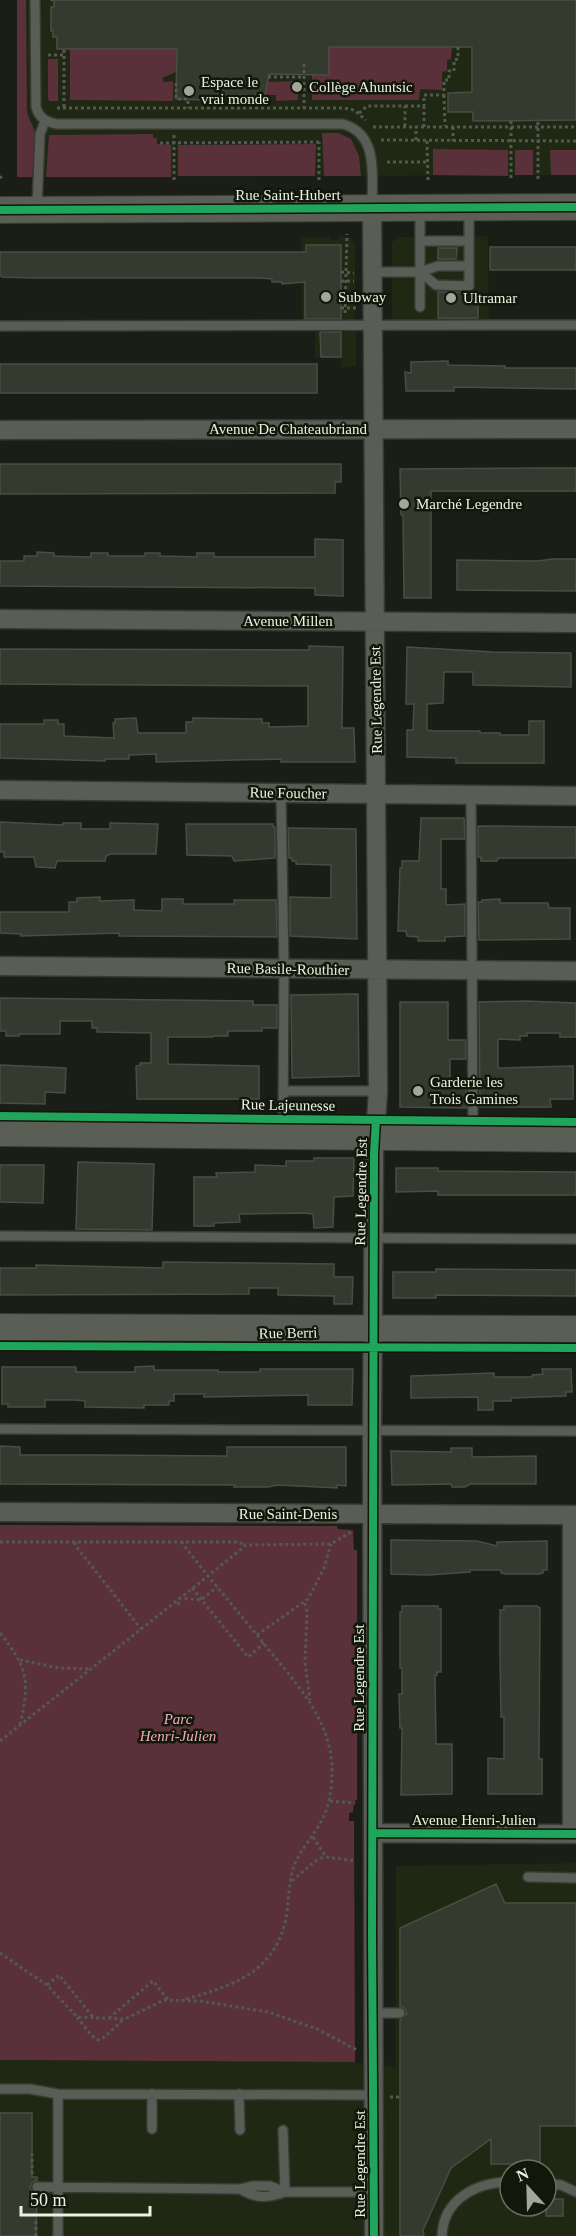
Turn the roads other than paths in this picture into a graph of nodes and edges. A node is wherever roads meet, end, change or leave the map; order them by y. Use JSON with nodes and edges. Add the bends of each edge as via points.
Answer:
{"nodes":[{"id":1,"x":35,"y":0,"type":"edge"},
{"id":2,"x":45,"y":120,"type":"junction"},
{"id":3,"x":469,"y":207,"type":"junction"},
{"id":4,"x":576,"y":207,"type":"edge"},
{"id":5,"x":372,"y":208,"type":"junction"},
{"id":6,"x":420,"y":208,"type":"junction"},
{"id":7,"x":0,"y":210,"type":"edge"},
{"id":8,"x":37,"y":210,"type":"junction"},
{"id":9,"x":420,"y":241,"type":"junction"},
{"id":10,"x":469,"y":241,"type":"junction"},
{"id":11,"x":469,"y":266,"type":"junction"},
{"id":12,"x":420,"y":272,"type":"junction"},
{"id":13,"x":363,"y":275,"type":"junction"},
{"id":14,"x":420,"y":307,"type":"dead end"},
{"id":15,"x":576,"y":325,"type":"edge"},
{"id":16,"x":0,"y":326,"type":"edge"},
{"id":17,"x":374,"y":326,"type":"junction"},
{"id":18,"x":375,"y":429,"type":"junction"},
{"id":19,"x":576,"y":429,"type":"edge"},
{"id":20,"x":0,"y":430,"type":"edge"},
{"id":21,"x":0,"y":619,"type":"edge"},
{"id":22,"x":375,"y":622,"type":"junction"},
{"id":23,"x":576,"y":623,"type":"edge"},
{"id":24,"x":0,"y":790,"type":"edge"},
{"id":25,"x":281,"y":793,"type":"junction"},
{"id":26,"x":377,"y":794,"type":"junction"},
{"id":27,"x":471,"y":795,"type":"junction"},
{"id":28,"x":576,"y":796,"type":"edge"},
{"id":29,"x":0,"y":966,"type":"edge"},
{"id":30,"x":284,"y":969,"type":"junction"},
{"id":31,"x":378,"y":970,"type":"junction"},
{"id":32,"x":471,"y":971,"type":"junction"},
{"id":33,"x":576,"y":971,"type":"edge"},
{"id":34,"x":283,"y":1091,"type":"junction"},
{"id":35,"x":378,"y":1091,"type":"junction"},
{"id":36,"x":0,"y":1133,"type":"edge"},
{"id":37,"x":283,"y":1135,"type":"junction"},
{"id":38,"x":375,"y":1137,"type":"junction"},
{"id":39,"x":473,"y":1138,"type":"junction"},
{"id":40,"x":576,"y":1139,"type":"edge"},
{"id":41,"x":0,"y":1236,"type":"edge"},
{"id":42,"x":373,"y":1238,"type":"junction"},
{"id":43,"x":576,"y":1239,"type":"edge"},
{"id":44,"x":0,"y":1327,"type":"edge"},
{"id":45,"x":373,"y":1328,"type":"junction"},
{"id":46,"x":576,"y":1329,"type":"edge"},
{"id":47,"x":0,"y":1429,"type":"edge"},
{"id":48,"x":372,"y":1430,"type":"junction"},
{"id":49,"x":576,"y":1431,"type":"edge"},
{"id":50,"x":0,"y":1512,"type":"edge"},
{"id":51,"x":372,"y":1514,"type":"junction"},
{"id":52,"x":574,"y":1515,"type":"edge"},
{"id":53,"x":373,"y":1833,"type":"junction"},
{"id":54,"x":574,"y":1834,"type":"edge"},
{"id":55,"x":528,"y":1877,"type":"dead end"},
{"id":56,"x":576,"y":1878,"type":"edge"},
{"id":57,"x":373,"y":2013,"type":"junction"},
{"id":58,"x":400,"y":2013,"type":"dead end"},
{"id":59,"x":0,"y":2089,"type":"edge"},
{"id":60,"x":58,"y":2094,"type":"junction"},
{"id":61,"x":152,"y":2094,"type":"junction"},
{"id":62,"x":240,"y":2094,"type":"junction"},
{"id":63,"x":374,"y":2095,"type":"junction"},
{"id":64,"x":152,"y":2130,"type":"dead end"},
{"id":65,"x":240,"y":2130,"type":"dead end"},
{"id":66,"x":283,"y":2130,"type":"dead end"},
{"id":67,"x":498,"y":2182,"type":"edge"},
{"id":68,"x":558,"y":2185,"type":"edge"},
{"id":69,"x":37,"y":2187,"type":"dead end"},
{"id":70,"x":58,"y":2187,"type":"junction"},
{"id":71,"x":285,"y":2192,"type":"junction"},
{"id":72,"x":374,"y":2192,"type":"junction"},
{"id":73,"x":576,"y":2193,"type":"edge"},
{"id":74,"x":58,"y":2236,"type":"edge"},
{"id":75,"x":374,"y":2236,"type":"edge"},
{"id":76,"x":442,"y":2236,"type":"edge"}],
"edges":[{"from":1,"to":2,"type":"lane","via":[[36,107]]},
{"from":2,"to":5,"type":"lane","via":[[57,124],[343,124],[358,131],[368,145]]},
{"from":2,"to":8,"type":"lane","via":[[40,134]]},
{"from":3,"to":4,"type":"main road","name":"Rue Saint-Hubert"},
{"from":3,"to":6,"type":"main road","name":"Rue Saint-Hubert"},
{"from":3,"to":10,"type":"lane"},
{"from":5,"to":6,"type":"main road","name":"Rue Saint-Hubert"},
{"from":5,"to":8,"type":"main road","name":"Rue Saint-Hubert"},
{"from":5,"to":13,"type":"street","name":"Rue Legendre Est"},
{"from":6,"to":9,"type":"lane"},
{"from":7,"to":8,"type":"main road","name":"Rue Saint-Hubert"},
{"from":9,"to":10,"type":"lane"},
{"from":9,"to":12,"type":"lane"},
{"from":10,"to":11,"type":"lane"},
{"from":11,"to":12,"type":"lane","via":[[438,266]]},
{"from":11,"to":12,"type":"lane","via":[[469,286],[436,285]]},
{"from":12,"to":13,"type":"lane"},
{"from":12,"to":14,"type":"lane"},
{"from":13,"to":17,"type":"street","name":"Rue Legendre Est"},
{"from":15,"to":17,"type":"lane"},
{"from":16,"to":17,"type":"lane"},
{"from":17,"to":18,"type":"street","name":"Rue Legendre Est"},
{"from":18,"to":19,"type":"street","name":"Avenue De Chateaubriand"},
{"from":18,"to":20,"type":"street","name":"Avenue De Chateaubriand"},
{"from":18,"to":22,"type":"street","name":"Rue Legendre Est"},
{"from":21,"to":22,"type":"street","name":"Avenue Millen"},
{"from":22,"to":23,"type":"street","name":"Avenue Millen"},
{"from":22,"to":26,"type":"street","name":"Rue Legendre Est"},
{"from":24,"to":25,"type":"street","name":"Rue Foucher"},
{"from":25,"to":26,"type":"street","name":"Rue Foucher"},
{"from":25,"to":30,"type":"lane"},
{"from":26,"to":27,"type":"street","name":"Rue Foucher"},
{"from":26,"to":31,"type":"street","name":"Rue Legendre Est"},
{"from":27,"to":28,"type":"street","name":"Rue Foucher"},
{"from":27,"to":32,"type":"lane"},
{"from":29,"to":30,"type":"street","name":"Rue Basile-Routhier"},
{"from":30,"to":31,"type":"street","name":"Rue Basile-Routhier"},
{"from":30,"to":34,"type":"lane"},
{"from":31,"to":32,"type":"street","name":"Rue Basile-Routhier"},
{"from":31,"to":35,"type":"street","name":"Rue Legendre Est"},
{"from":32,"to":33,"type":"street","name":"Rue Basile-Routhier"},
{"from":32,"to":39,"type":"lane"},
{"from":34,"to":35,"type":"lane"},
{"from":34,"to":37,"type":"lane"},
{"from":35,"to":38,"type":"street","name":"Rue Legendre Est"},
{"from":36,"to":37,"type":"main road","name":"Rue Lajeunesse"},
{"from":37,"to":38,"type":"main road","name":"Rue Lajeunesse"},
{"from":38,"to":39,"type":"main road","name":"Rue Lajeunesse"},
{"from":38,"to":42,"type":"street","name":"Rue Legendre Est"},
{"from":39,"to":40,"type":"main road","name":"Rue Lajeunesse"},
{"from":41,"to":42,"type":"lane"},
{"from":42,"to":43,"type":"lane"},
{"from":42,"to":45,"type":"street","name":"Rue Legendre Est"},
{"from":44,"to":45,"type":"main road","name":"Rue Berri"},
{"from":45,"to":46,"type":"main road","name":"Rue Berri"},
{"from":45,"to":48,"type":"street","name":"Rue Legendre Est"},
{"from":47,"to":48,"type":"lane"},
{"from":48,"to":49,"type":"lane"},
{"from":48,"to":51,"type":"street","name":"Rue Legendre Est"},
{"from":50,"to":51,"type":"street","name":"Rue Saint-Denis"},
{"from":51,"to":52,"type":"street","name":"Rue Saint-Denis"},
{"from":51,"to":53,"type":"street","name":"Rue Legendre Est"},
{"from":52,"to":54,"type":"street"},
{"from":53,"to":54,"type":"street","name":"Avenue Henri-Julien"},
{"from":53,"to":57,"type":"street","name":"Rue Legendre Est"},
{"from":55,"to":56,"type":"lane"},
{"from":57,"to":58,"type":"lane"},
{"from":57,"to":63,"type":"street","name":"Rue Legendre Est"},
{"from":59,"to":60,"type":"lane"},
{"from":60,"to":61,"type":"lane"},
{"from":60,"to":70,"type":"lane"},
{"from":61,"to":62,"type":"lane"},
{"from":61,"to":64,"type":"lane"},
{"from":62,"to":63,"type":"lane"},
{"from":62,"to":65,"type":"lane"},
{"from":63,"to":72,"type":"street","name":"Rue Legendre Est"},
{"from":66,"to":71,"type":"lane"},
{"from":67,"to":76,"type":"lane","via":[[465,2193],[448,2214]]},
{"from":68,"to":73,"type":"lane"},
{"from":69,"to":70,"type":"lane"},
{"from":70,"to":71,"type":"lane","via":[[240,2189],[252,2197]]},
{"from":70,"to":74,"type":"lane"},
{"from":71,"to":72,"type":"lane"},
{"from":72,"to":75,"type":"street","name":"Rue Legendre Est"}]}
